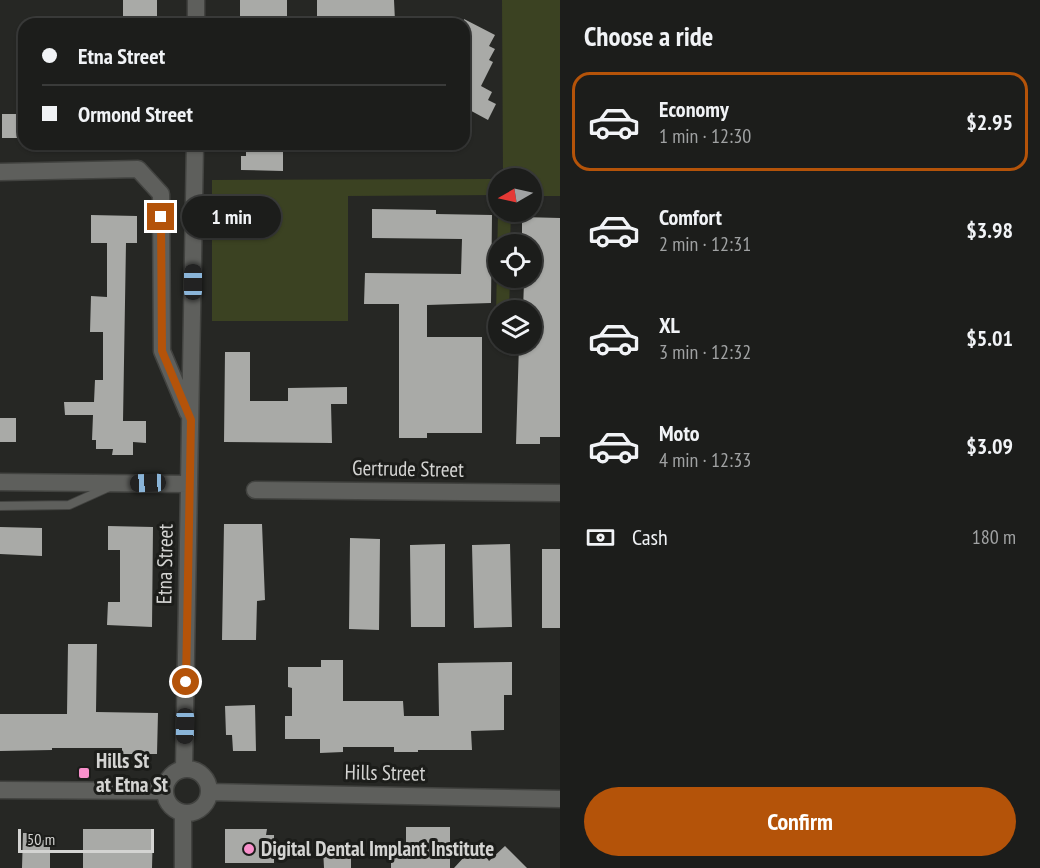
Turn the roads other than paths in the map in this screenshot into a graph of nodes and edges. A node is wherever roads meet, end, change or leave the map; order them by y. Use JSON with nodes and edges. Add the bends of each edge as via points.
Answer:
{"nodes":[{"id":1,"x":196,"y":0,"type":"edge"},
{"id":2,"x":196,"y":18,"type":"edge"},
{"id":3,"x":195,"y":150,"type":"edge"},
{"id":4,"x":0,"y":172,"type":"edge"},
{"id":5,"x":191,"y":420,"type":"junction"},
{"id":6,"x":0,"y":482,"type":"edge"},
{"id":7,"x":114,"y":484,"type":"junction"},
{"id":8,"x":188,"y":484,"type":"junction"},
{"id":9,"x":255,"y":490,"type":"dead end"},
{"id":10,"x":560,"y":493,"type":"edge"},
{"id":11,"x":0,"y":506,"type":"edge"},
{"id":12,"x":184,"y":770,"type":"junction"},
{"id":13,"x":0,"y":790,"type":"edge"},
{"id":14,"x":165,"y":792,"type":"junction"},
{"id":15,"x":209,"y":792,"type":"junction"},
{"id":16,"x":560,"y":799,"type":"edge"},
{"id":17,"x":183,"y":813,"type":"junction"},
{"id":18,"x":183,"y":868,"type":"edge"}],
"edges":[{"from":1,"to":2,"type":"street"},
{"from":3,"to":5,"type":"street","name":"Etna Street"},
{"from":4,"to":5,"type":"street","via":[[138,169],[161,194],[162,351]]},
{"from":5,"to":8,"type":"street","name":"Etna Street"},
{"from":6,"to":7,"type":"street"},
{"from":7,"to":8,"type":"street"},
{"from":7,"to":11,"type":"lane","via":[[69,505]]},
{"from":8,"to":12,"type":"street","name":"Etna Street"},
{"from":9,"to":10,"type":"street","name":"Gertrude Street"},
{"from":12,"to":14,"type":"street","via":[[173,774]]},
{"from":12,"to":15,"type":"street","via":[[202,775]]},
{"from":13,"to":14,"type":"street"},
{"from":14,"to":17,"type":"street","via":[[168,803]]},
{"from":15,"to":16,"type":"street","name":"Hills Street"},
{"from":15,"to":17,"type":"street","via":[[198,811]]},
{"from":17,"to":18,"type":"street"}]}
